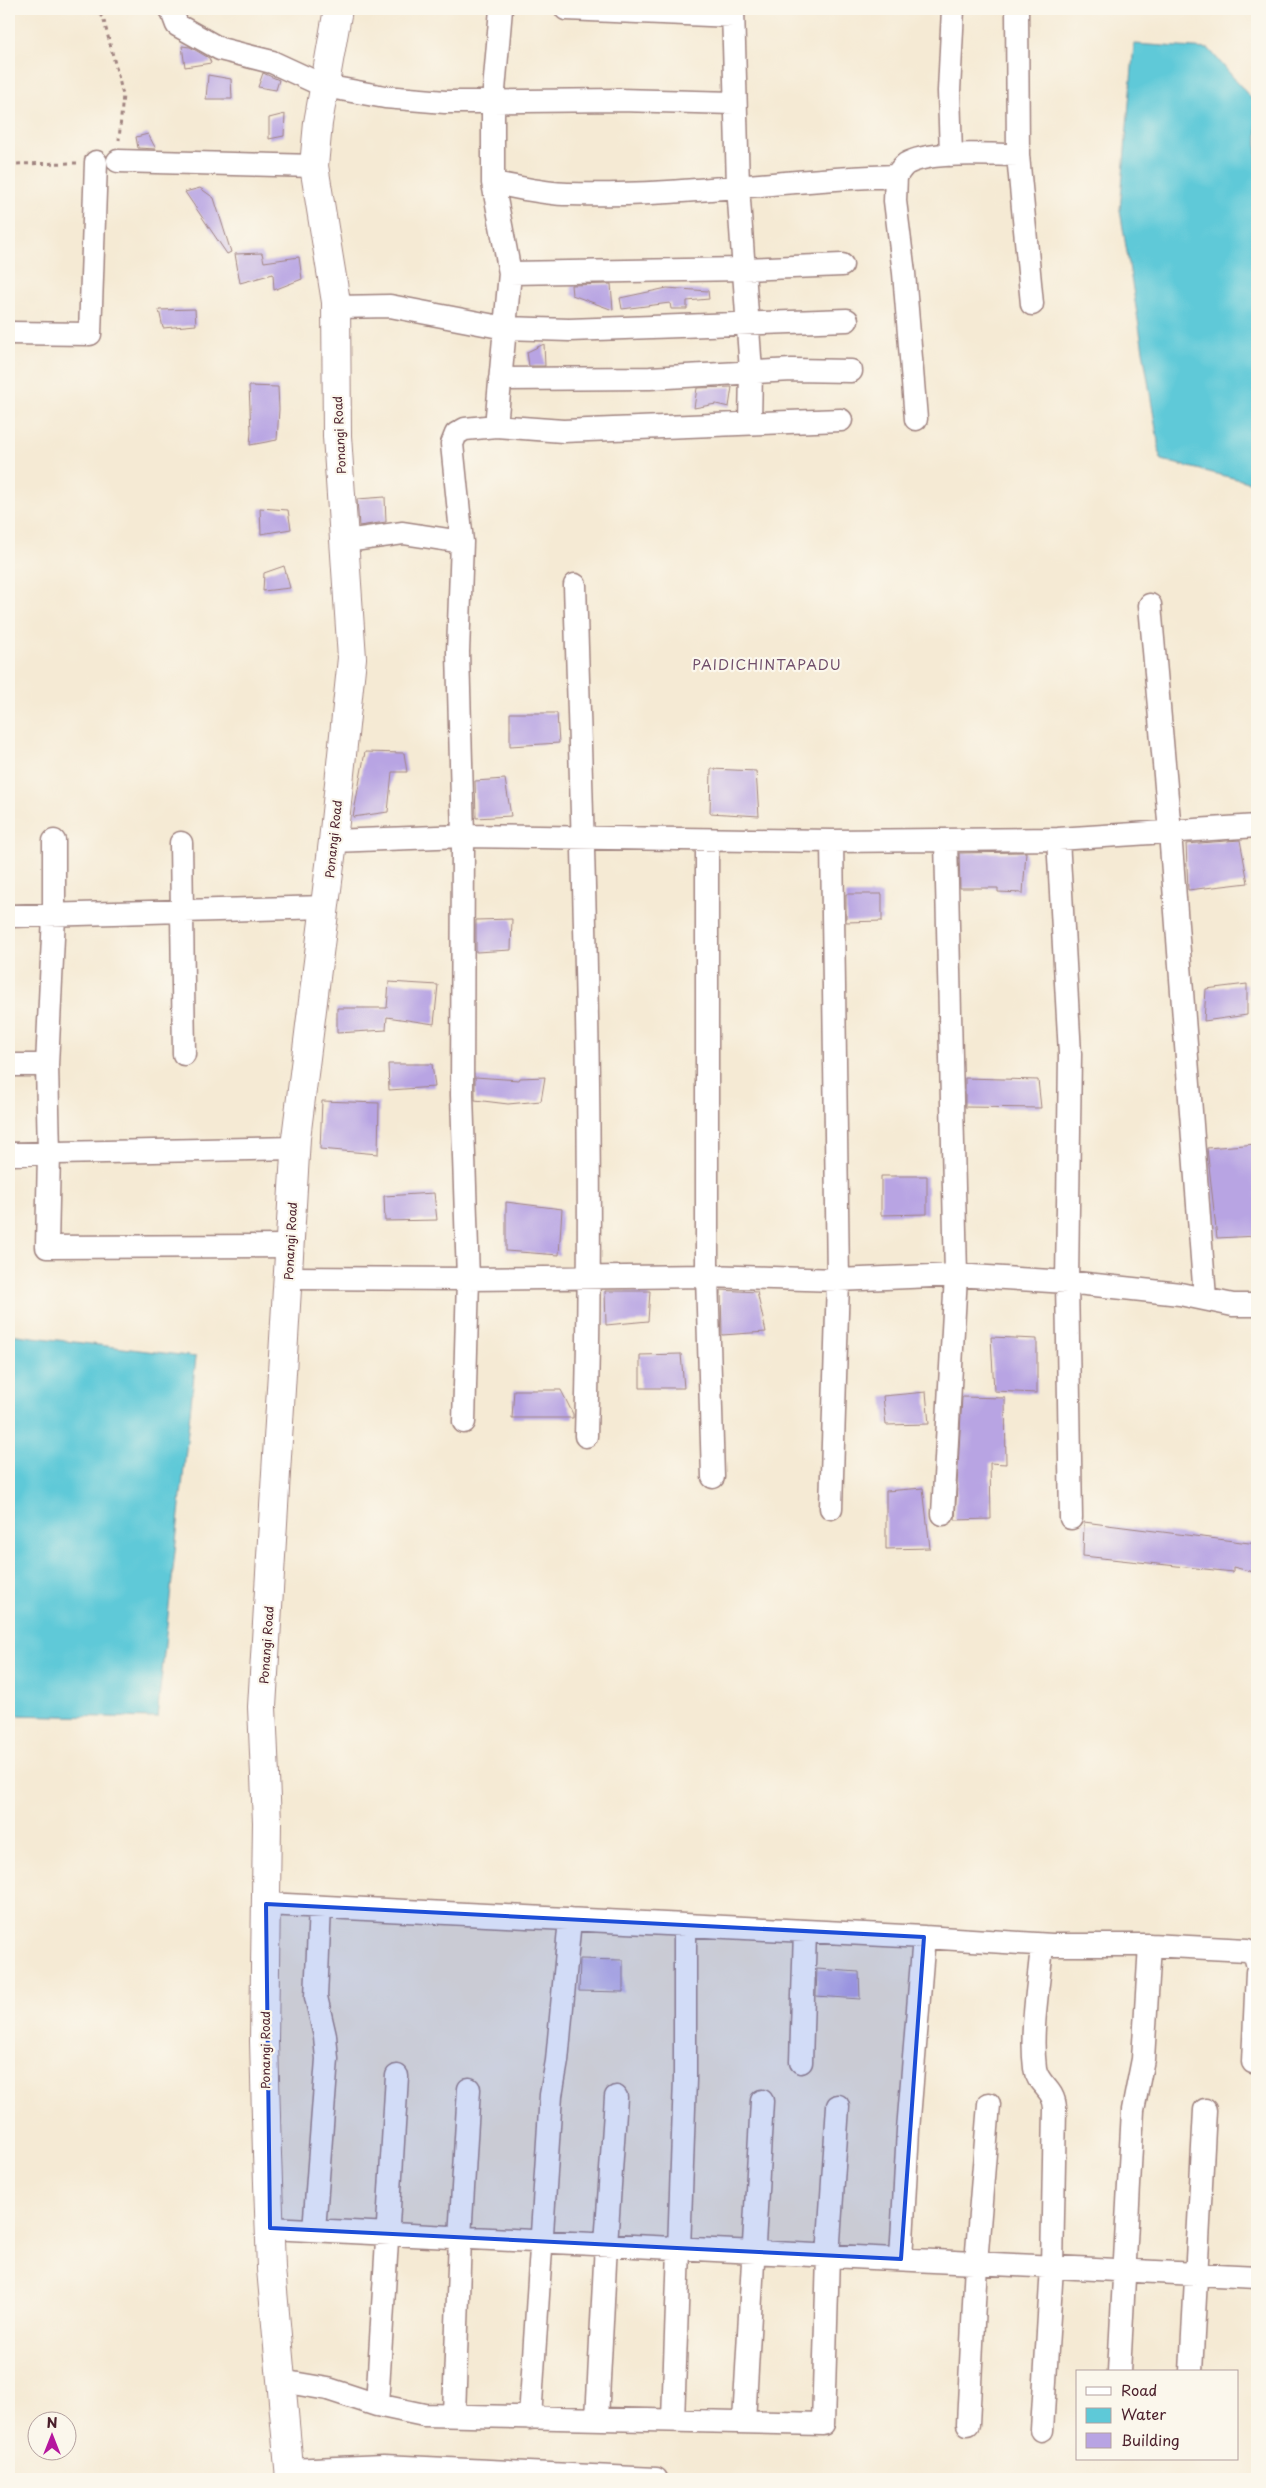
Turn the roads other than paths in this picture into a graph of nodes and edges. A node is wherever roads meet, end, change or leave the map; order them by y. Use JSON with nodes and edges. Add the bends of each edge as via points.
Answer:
{"nodes":[{"id":1,"x":171,"y":9,"type":"edge"},
{"id":2,"x":338,"y":9,"type":"edge"},
{"id":3,"x":502,"y":9,"type":"edge"},
{"id":4,"x":566,"y":9,"type":"edge"},
{"id":5,"x":953,"y":9,"type":"edge"},
{"id":6,"x":1017,"y":9,"type":"edge"},
{"id":7,"x":733,"y":12,"type":"edge"},
{"id":8,"x":324,"y":86,"type":"junction"},
{"id":9,"x":493,"y":102,"type":"junction"},
{"id":10,"x":734,"y":103,"type":"junction"},
{"id":11,"x":951,"y":155,"type":"junction"},
{"id":12,"x":1018,"y":155,"type":"junction"},
{"id":13,"x":314,"y":166,"type":"junction"},
{"id":14,"x":896,"y":176,"type":"junction"},
{"id":15,"x":493,"y":183,"type":"junction"},
{"id":16,"x":738,"y":186,"type":"junction"},
{"id":17,"x":842,"y":265,"type":"dead end"},
{"id":18,"x":743,"y":269,"type":"junction"},
{"id":19,"x":510,"y":273,"type":"junction"},
{"id":20,"x":1032,"y":304,"type":"dead end"},
{"id":21,"x":336,"y":307,"type":"junction"},
{"id":22,"x":847,"y":320,"type":"dead end"},
{"id":23,"x":746,"y":324,"type":"junction"},
{"id":24,"x":505,"y":328,"type":"junction"},
{"id":25,"x":9,"y":333,"type":"edge"},
{"id":26,"x":750,"y":371,"type":"junction"},
{"id":27,"x":851,"y":371,"type":"dead end"},
{"id":28,"x":500,"y":380,"type":"junction"},
{"id":29,"x":916,"y":419,"type":"dead end"},
{"id":30,"x":841,"y":420,"type":"dead end"},
{"id":31,"x":750,"y":422,"type":"junction"},
{"id":32,"x":496,"y":426,"type":"junction"},
{"id":33,"x":346,"y":541,"type":"junction"},
{"id":34,"x":462,"y":542,"type":"junction"},
{"id":35,"x":575,"y":585,"type":"dead end"},
{"id":36,"x":1150,"y":605,"type":"dead end"},
{"id":37,"x":1257,"y":826,"type":"edge"},
{"id":38,"x":1170,"y":832,"type":"junction"},
{"id":39,"x":463,"y":836,"type":"junction"},
{"id":40,"x":584,"y":839,"type":"junction"},
{"id":41,"x":1058,"y":839,"type":"junction"},
{"id":42,"x":707,"y":840,"type":"junction"},
{"id":43,"x":946,"y":840,"type":"junction"},
{"id":44,"x":54,"y":841,"type":"dead end"},
{"id":45,"x":333,"y":841,"type":"junction"},
{"id":46,"x":832,"y":841,"type":"junction"},
{"id":47,"x":181,"y":843,"type":"dead end"},
{"id":48,"x":325,"y":907,"type":"junction"},
{"id":49,"x":183,"y":912,"type":"junction"},
{"id":50,"x":9,"y":916,"type":"edge"},
{"id":51,"x":54,"y":916,"type":"junction"},
{"id":52,"x":184,"y":1054,"type":"dead end"},
{"id":53,"x":9,"y":1065,"type":"edge"},
{"id":54,"x":47,"y":1065,"type":"junction"},
{"id":55,"x":295,"y":1148,"type":"junction"},
{"id":56,"x":49,"y":1153,"type":"junction"},
{"id":57,"x":9,"y":1154,"type":"edge"},
{"id":58,"x":290,"y":1246,"type":"junction"},
{"id":59,"x":956,"y":1275,"type":"junction"},
{"id":60,"x":707,"y":1276,"type":"junction"},
{"id":61,"x":288,"y":1278,"type":"junction"},
{"id":62,"x":590,"y":1278,"type":"junction"},
{"id":63,"x":468,"y":1279,"type":"junction"},
{"id":64,"x":838,"y":1280,"type":"junction"},
{"id":65,"x":1067,"y":1282,"type":"junction"},
{"id":66,"x":1206,"y":1298,"type":"junction"},
{"id":67,"x":1257,"y":1305,"type":"edge"},
{"id":68,"x":464,"y":1422,"type":"dead end"},
{"id":69,"x":586,"y":1436,"type":"dead end"},
{"id":70,"x":713,"y":1477,"type":"dead end"},
{"id":71,"x":832,"y":1508,"type":"dead end"},
{"id":72,"x":943,"y":1514,"type":"dead end"},
{"id":73,"x":1071,"y":1518,"type":"dead end"},
{"id":74,"x":266,"y":1904,"type":"junction"},
{"id":75,"x":320,"y":1907,"type":"junction"},
{"id":76,"x":570,"y":1919,"type":"junction"},
{"id":77,"x":685,"y":1925,"type":"junction"},
{"id":78,"x":805,"y":1931,"type":"junction"},
{"id":79,"x":924,"y":1937,"type":"junction"},
{"id":80,"x":1042,"y":1945,"type":"junction"},
{"id":81,"x":1150,"y":1945,"type":"junction"},
{"id":82,"x":1257,"y":1963,"type":"edge"},
{"id":83,"x":1257,"y":1972,"type":"edge"},
{"id":84,"x":801,"y":2062,"type":"dead end"},
{"id":85,"x":1253,"y":2062,"type":"dead end"},
{"id":86,"x":397,"y":2076,"type":"dead end"},
{"id":87,"x":469,"y":2089,"type":"dead end"},
{"id":88,"x":616,"y":2096,"type":"dead end"},
{"id":89,"x":762,"y":2101,"type":"dead end"},
{"id":90,"x":989,"y":2104,"type":"dead end"},
{"id":91,"x":838,"y":2106,"type":"dead end"},
{"id":92,"x":1204,"y":2110,"type":"dead end"},
{"id":93,"x":270,"y":2228,"type":"junction"},
{"id":94,"x":314,"y":2230,"type":"junction"},
{"id":95,"x":387,"y":2234,"type":"junction"},
{"id":96,"x":460,"y":2237,"type":"junction"},
{"id":97,"x":542,"y":2242,"type":"junction"},
{"id":98,"x":606,"y":2244,"type":"junction"},
{"id":99,"x":678,"y":2248,"type":"junction"},
{"id":100,"x":753,"y":2252,"type":"junction"},
{"id":101,"x":828,"y":2256,"type":"junction"},
{"id":102,"x":901,"y":2259,"type":"junction"},
{"id":103,"x":976,"y":2263,"type":"junction"},
{"id":104,"x":1052,"y":2267,"type":"junction"},
{"id":105,"x":1124,"y":2270,"type":"junction"},
{"id":106,"x":1197,"y":2274,"type":"junction"},
{"id":107,"x":1257,"y":2277,"type":"edge"},
{"id":108,"x":1119,"y":2370,"type":"edge"},
{"id":109,"x":1191,"y":2370,"type":"edge"},
{"id":110,"x":281,"y":2381,"type":"junction"},
{"id":111,"x":377,"y":2405,"type":"junction"},
{"id":112,"x":454,"y":2415,"type":"junction"},
{"id":113,"x":530,"y":2418,"type":"junction"},
{"id":114,"x":597,"y":2418,"type":"junction"},
{"id":115,"x":673,"y":2420,"type":"junction"},
{"id":116,"x":744,"y":2422,"type":"junction"},
{"id":117,"x":968,"y":2424,"type":"dead end"},
{"id":118,"x":1042,"y":2430,"type":"dead end"},
{"id":119,"x":290,"y":2475,"type":"edge"},
{"id":120,"x":656,"y":2479,"type":"edge"}],
"edges":[{"from":1,"to":8,"type":"street","via":[[177,25],[220,49],[272,62]]},
{"from":2,"to":8,"type":"street","name":"Ponangi Road"},
{"from":3,"to":9,"type":"street"},
{"from":4,"to":7,"type":"street"},
{"from":5,"to":11,"type":"street"},
{"from":6,"to":12,"type":"street"},
{"from":7,"to":10,"type":"street"},
{"from":8,"to":9,"type":"street","via":[[395,98]]},
{"from":8,"to":13,"type":"street","name":"Ponangi Road"},
{"from":9,"to":10,"type":"street","via":[[628,100]]},
{"from":9,"to":15,"type":"street"},
{"from":10,"to":16,"type":"street"},
{"from":11,"to":12,"type":"street"},
{"from":11,"to":14,"type":"street","via":[[906,164]]},
{"from":12,"to":20,"type":"street"},
{"from":13,"to":21,"type":"street","name":"Ponangi Road"},
{"from":13,"to":25,"type":"street","via":[[107,162],[90,334]]},
{"from":14,"to":16,"type":"street"},
{"from":14,"to":29,"type":"street","via":[[895,201]]},
{"from":15,"to":16,"type":"street","via":[[567,194]]},
{"from":15,"to":19,"type":"street"},
{"from":16,"to":18,"type":"street"},
{"from":17,"to":18,"type":"street"},
{"from":18,"to":19,"type":"street"},
{"from":18,"to":23,"type":"street"},
{"from":19,"to":24,"type":"street"},
{"from":21,"to":24,"type":"street","via":[[390,306]]},
{"from":21,"to":33,"type":"street","name":"Ponangi Road","via":[[337,436]]},
{"from":22,"to":23,"type":"street"},
{"from":23,"to":24,"type":"street","via":[[569,330]]},
{"from":23,"to":26,"type":"street"},
{"from":24,"to":28,"type":"street"},
{"from":26,"to":27,"type":"street"},
{"from":26,"to":28,"type":"street","via":[[650,378]]},
{"from":26,"to":31,"type":"street"},
{"from":28,"to":32,"type":"street"},
{"from":30,"to":31,"type":"street"},
{"from":31,"to":32,"type":"street","via":[[648,429]]},
{"from":32,"to":34,"type":"street","via":[[465,429],[456,434],[452,444]]},
{"from":33,"to":34,"type":"street","via":[[403,533]]},
{"from":33,"to":45,"type":"street","name":"Ponangi Road","via":[[352,658]]},
{"from":34,"to":39,"type":"street","via":[[458,652]]},
{"from":35,"to":40,"type":"street"},
{"from":36,"to":38,"type":"street"},
{"from":37,"to":38,"type":"street"},
{"from":38,"to":41,"type":"street"},
{"from":38,"to":66,"type":"street"},
{"from":39,"to":40,"type":"street"},
{"from":39,"to":45,"type":"street"},
{"from":39,"to":63,"type":"street","via":[[462,1095]]},
{"from":40,"to":42,"type":"street"},
{"from":40,"to":62,"type":"street"},
{"from":41,"to":43,"type":"street"},
{"from":41,"to":65,"type":"street","via":[[1070,1054]]},
{"from":42,"to":46,"type":"street"},
{"from":42,"to":60,"type":"street"},
{"from":43,"to":46,"type":"street"},
{"from":43,"to":59,"type":"street"},
{"from":44,"to":51,"type":"street"},
{"from":45,"to":48,"type":"street","name":"Ponangi Road"},
{"from":46,"to":64,"type":"street"},
{"from":47,"to":49,"type":"street"},
{"from":48,"to":49,"type":"street"},
{"from":48,"to":55,"type":"street","name":"Ponangi Road"},
{"from":49,"to":51,"type":"street"},
{"from":49,"to":52,"type":"street"},
{"from":50,"to":51,"type":"street"},
{"from":51,"to":54,"type":"street"},
{"from":53,"to":54,"type":"street"},
{"from":54,"to":56,"type":"street"},
{"from":55,"to":56,"type":"street"},
{"from":55,"to":58,"type":"street","name":"Ponangi Road"},
{"from":56,"to":57,"type":"street"},
{"from":56,"to":58,"type":"street","via":[[47,1247]]},
{"from":58,"to":61,"type":"street","name":"Ponangi Road"},
{"from":59,"to":64,"type":"street"},
{"from":59,"to":65,"type":"street"},
{"from":59,"to":72,"type":"street"},
{"from":60,"to":62,"type":"street"},
{"from":60,"to":64,"type":"street"},
{"from":60,"to":70,"type":"street"},
{"from":61,"to":63,"type":"street"},
{"from":61,"to":74,"type":"street","name":"Ponangi Road","via":[[262,1706],[267,1822]]},
{"from":62,"to":63,"type":"street"},
{"from":62,"to":69,"type":"street"},
{"from":63,"to":68,"type":"street"},
{"from":64,"to":71,"type":"street"},
{"from":65,"to":66,"type":"street"},
{"from":65,"to":73,"type":"street"},
{"from":66,"to":67,"type":"street","via":[[1233,1305]]},
{"from":74,"to":75,"type":"street"},
{"from":74,"to":93,"type":"street","name":"Ponangi Road","via":[[264,2040]]},
{"from":75,"to":76,"type":"street"},
{"from":75,"to":94,"type":"street","via":[[316,1997],[325,2036],[326,2059]]},
{"from":76,"to":77,"type":"street"},
{"from":76,"to":97,"type":"street","via":[[551,2095]]},
{"from":77,"to":78,"type":"street"},
{"from":77,"to":99,"type":"street","via":[[685,2079]]},
{"from":78,"to":79,"type":"street"},
{"from":78,"to":84,"type":"street"},
{"from":79,"to":80,"type":"street"},
{"from":79,"to":102,"type":"street"},
{"from":80,"to":81,"type":"street"},
{"from":80,"to":104,"type":"street","via":[[1034,2050],[1036,2076],[1054,2100]]},
{"from":81,"to":82,"type":"street","via":[[1248,1950]]},
{"from":81,"to":105,"type":"street","via":[[1143,2059],[1133,2110]]},
{"from":83,"to":85,"type":"street"},
{"from":86,"to":95,"type":"street"},
{"from":87,"to":96,"type":"street"},
{"from":88,"to":98,"type":"street"},
{"from":89,"to":100,"type":"street"},
{"from":90,"to":103,"type":"street"},
{"from":91,"to":101,"type":"street"},
{"from":92,"to":106,"type":"street"},
{"from":93,"to":94,"type":"street"},
{"from":93,"to":110,"type":"street","name":"Ponangi Road"},
{"from":94,"to":95,"type":"street"},
{"from":95,"to":96,"type":"street"},
{"from":95,"to":111,"type":"street"},
{"from":96,"to":97,"type":"street"},
{"from":96,"to":112,"type":"street"},
{"from":97,"to":98,"type":"street"},
{"from":97,"to":113,"type":"street"},
{"from":98,"to":99,"type":"street"},
{"from":98,"to":114,"type":"street"},
{"from":99,"to":100,"type":"street"},
{"from":99,"to":115,"type":"street"},
{"from":100,"to":101,"type":"street"},
{"from":100,"to":116,"type":"street"},
{"from":101,"to":102,"type":"street"},
{"from":101,"to":116,"type":"street","via":[[823,2424]]},
{"from":102,"to":103,"type":"street"},
{"from":103,"to":104,"type":"street"},
{"from":103,"to":117,"type":"street"},
{"from":104,"to":105,"type":"street"},
{"from":104,"to":118,"type":"street"},
{"from":105,"to":106,"type":"street"},
{"from":105,"to":108,"type":"street"},
{"from":106,"to":107,"type":"street"},
{"from":106,"to":109,"type":"street"},
{"from":110,"to":111,"type":"street","via":[[328,2388]]},
{"from":110,"to":119,"type":"street","name":"Ponangi Road"},
{"from":111,"to":112,"type":"street","via":[[424,2415]]},
{"from":112,"to":113,"type":"street"},
{"from":113,"to":114,"type":"street"},
{"from":114,"to":115,"type":"street"},
{"from":115,"to":116,"type":"street"},
{"from":119,"to":120,"type":"street","via":[[384,2466]]}]}
